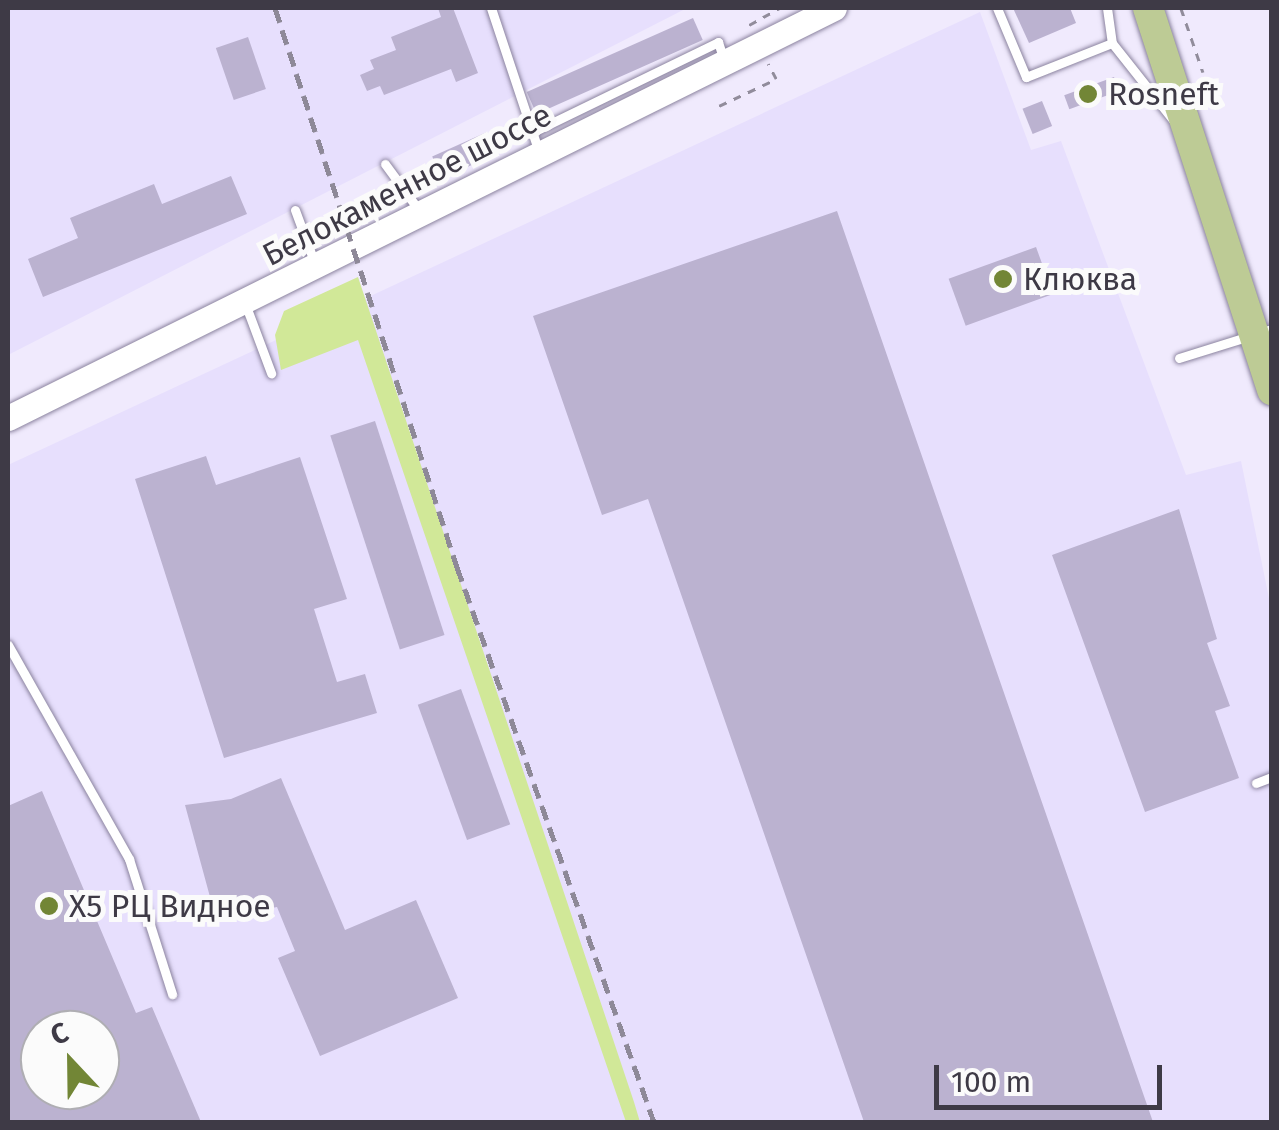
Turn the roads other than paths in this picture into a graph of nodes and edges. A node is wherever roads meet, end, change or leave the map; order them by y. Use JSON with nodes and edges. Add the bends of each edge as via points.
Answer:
{"nodes":[{"id":1,"x":491,"y":8,"type":"edge"},
{"id":2,"x":834,"y":8,"type":"edge"},
{"id":3,"x":997,"y":8,"type":"edge"},
{"id":4,"x":1107,"y":8,"type":"edge"},
{"id":5,"x":1148,"y":8,"type":"edge"},
{"id":6,"x":1168,"y":8,"type":"edge"},
{"id":7,"x":1112,"y":43,"type":"junction"},
{"id":8,"x":1191,"y":140,"type":"junction"},
{"id":9,"x":536,"y":142,"type":"junction"},
{"id":10,"x":385,"y":164,"type":"dead end"},
{"id":11,"x":414,"y":206,"type":"junction"},
{"id":12,"x":295,"y":210,"type":"dead end"},
{"id":13,"x":316,"y":268,"type":"junction"},
{"id":14,"x":244,"y":303,"type":"junction"},
{"id":15,"x":1266,"y":330,"type":"edge"},
{"id":16,"x":1179,"y":358,"type":"dead end"},
{"id":17,"x":271,"y":374,"type":"dead end"},
{"id":18,"x":1272,"y":390,"type":"edge"},
{"id":19,"x":8,"y":418,"type":"edge"},
{"id":20,"x":8,"y":646,"type":"edge"},
{"id":21,"x":1272,"y":777,"type":"edge"},
{"id":22,"x":1256,"y":783,"type":"dead end"},
{"id":23,"x":172,"y":994,"type":"dead end"}],
"edges":[{"from":1,"to":9,"type":"lane"},
{"from":2,"to":9,"type":"main road","name":"Белокаменное шоссе"},
{"from":3,"to":7,"type":"lane","via":[[1026,77]]},
{"from":4,"to":7,"type":"lane"},
{"from":5,"to":8,"type":"main road"},
{"from":6,"to":15,"type":"main road"},
{"from":7,"to":8,"type":"lane"},
{"from":8,"to":15,"type":"main road"},
{"from":9,"to":11,"type":"main road","name":"Белокаменное шоссе"},
{"from":10,"to":11,"type":"lane"},
{"from":11,"to":13,"type":"main road","name":"Белокаменное шоссе"},
{"from":12,"to":13,"type":"lane"},
{"from":13,"to":14,"type":"main road","name":"Белокаменное шоссе"},
{"from":14,"to":17,"type":"lane"},
{"from":14,"to":19,"type":"main road","name":"Белокаменное шоссе"},
{"from":15,"to":16,"type":"lane"},
{"from":15,"to":18,"type":"main road"},
{"from":20,"to":23,"type":"lane","via":[[128,859]]},
{"from":21,"to":22,"type":"lane"}]}
